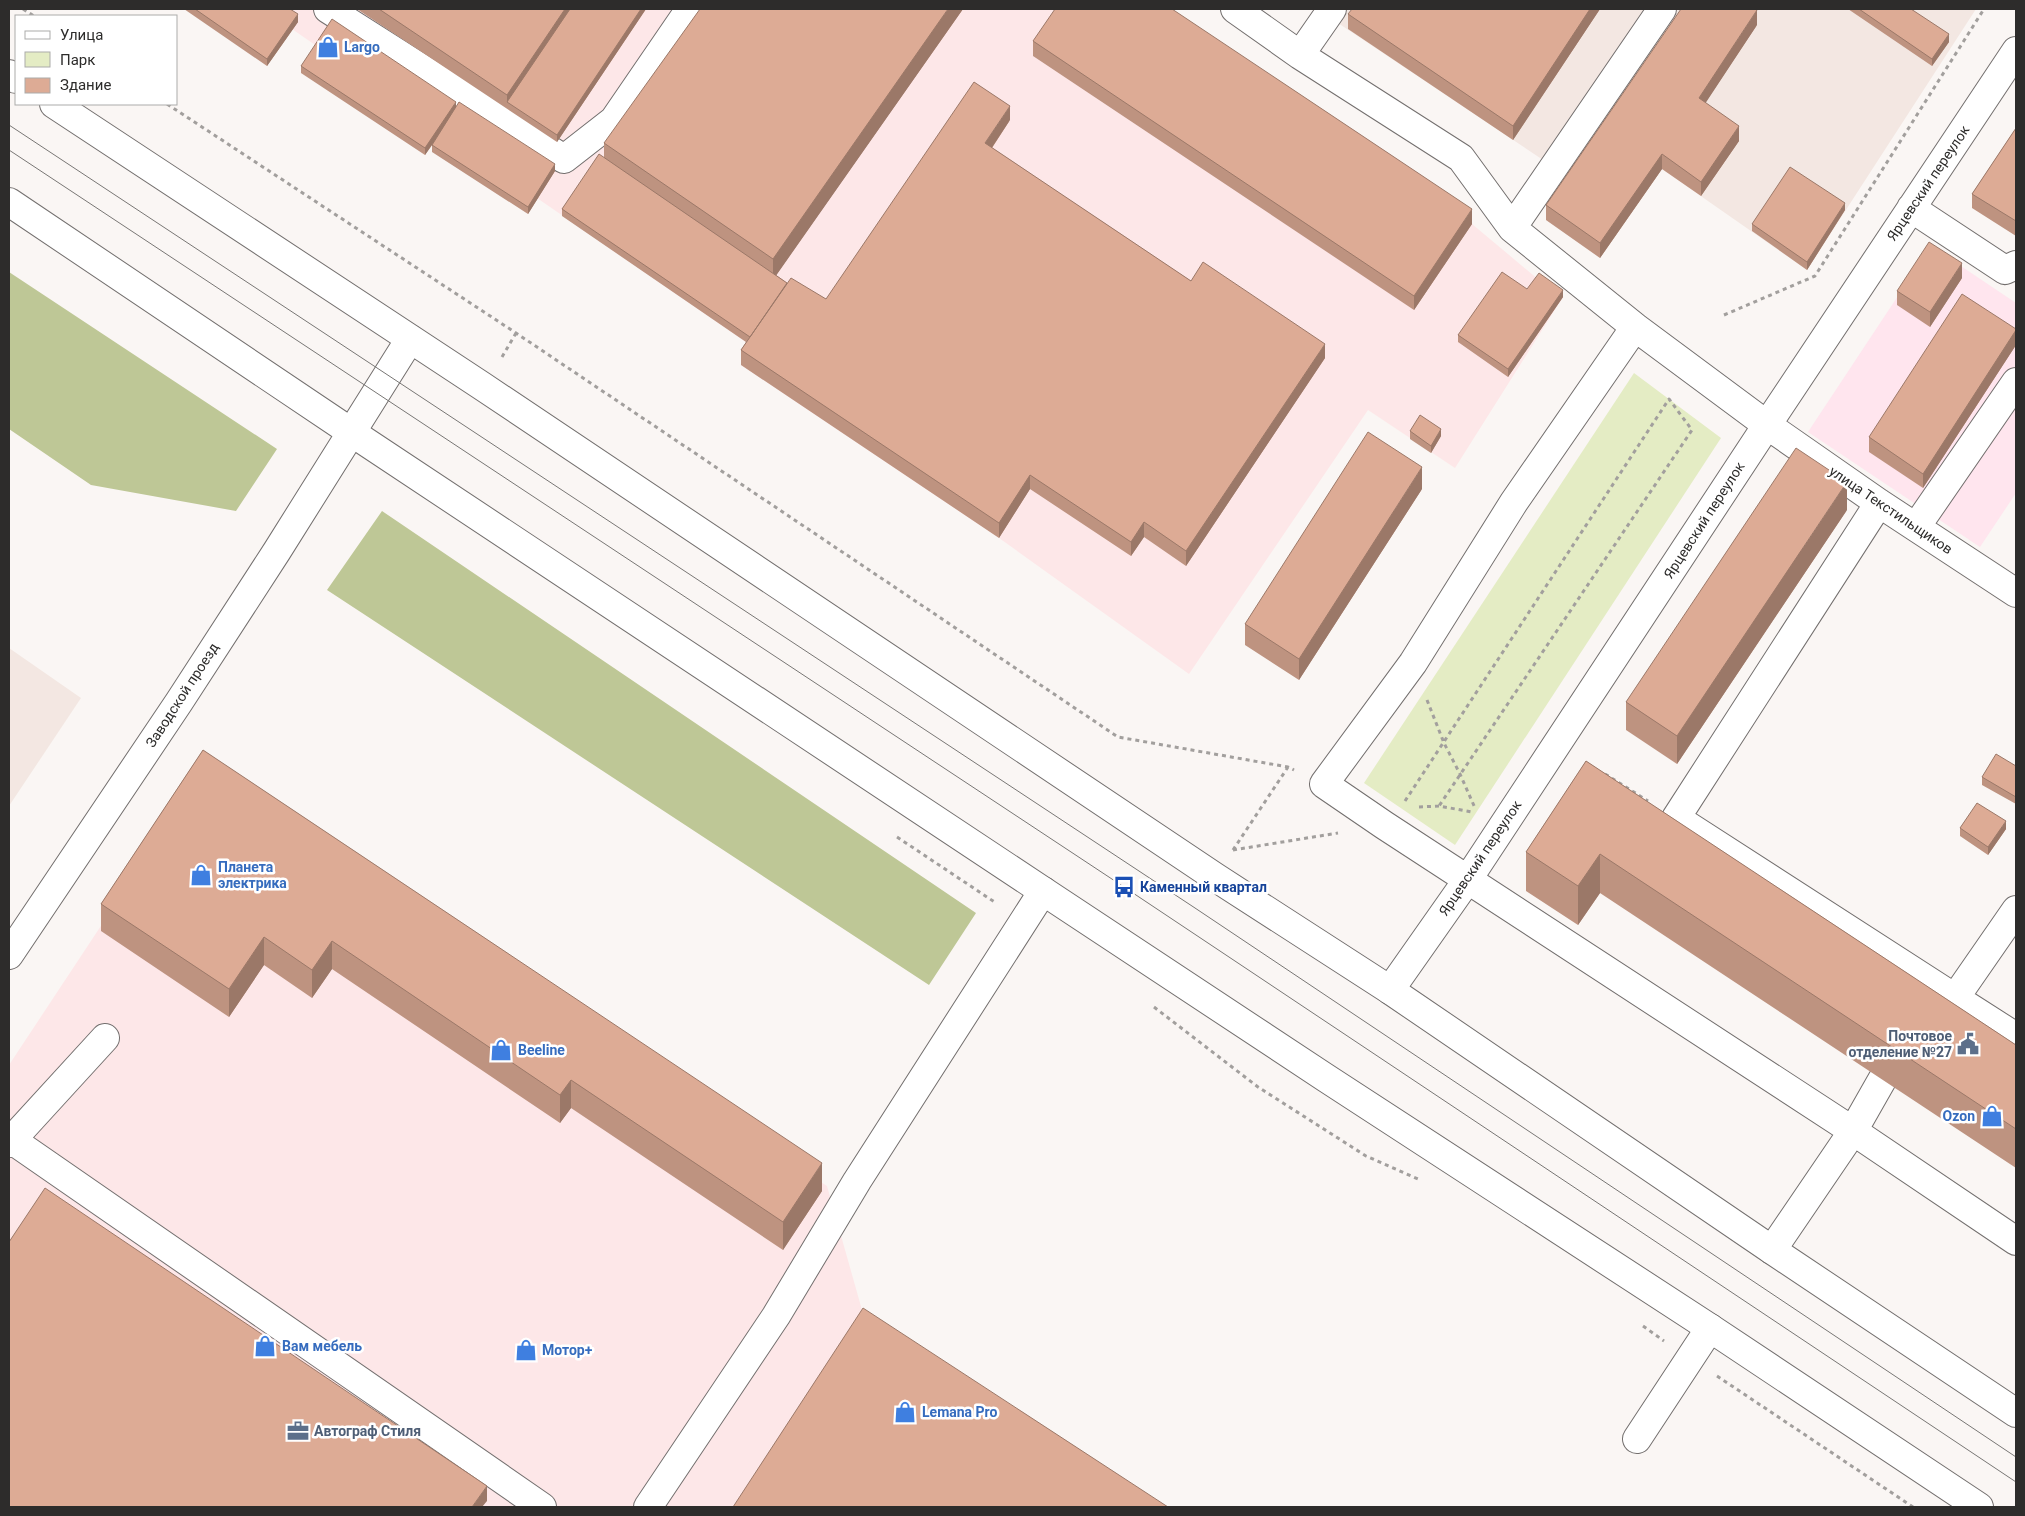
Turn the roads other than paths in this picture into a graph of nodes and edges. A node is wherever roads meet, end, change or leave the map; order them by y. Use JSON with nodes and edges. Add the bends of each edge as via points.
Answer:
{"nodes":[{"id":1,"x":328,"y":9,"type":"edge"},
{"id":2,"x":690,"y":9,"type":"edge"},
{"id":3,"x":1236,"y":9,"type":"edge"},
{"id":4,"x":1332,"y":9,"type":"edge"},
{"id":5,"x":1662,"y":9,"type":"edge"},
{"id":6,"x":2016,"y":51,"type":"edge"},
{"id":7,"x":1300,"y":55,"type":"junction"},
{"id":8,"x":56,"y":105,"type":"edge"},
{"id":9,"x":9,"y":202,"type":"edge"},
{"id":10,"x":1911,"y":208,"type":"junction"},
{"id":11,"x":1512,"y":228,"type":"junction"},
{"id":12,"x":2016,"y":265,"type":"edge"},
{"id":13,"x":1636,"y":327,"type":"junction"},
{"id":14,"x":410,"y":339,"type":"junction"},
{"id":15,"x":2016,"y":382,"type":"edge"},
{"id":16,"x":1766,"y":425,"type":"junction"},
{"id":17,"x":351,"y":432,"type":"junction"},
{"id":18,"x":1878,"y":503,"type":"junction"},
{"id":19,"x":1916,"y":527,"type":"junction"},
{"id":20,"x":2016,"y":593,"type":"edge"},
{"id":21,"x":1468,"y":879,"type":"junction"},
{"id":22,"x":1043,"y":891,"type":"junction"},
{"id":23,"x":2016,"y":910,"type":"edge"},
{"id":24,"x":9,"y":955,"type":"edge"},
{"id":25,"x":1390,"y":990,"type":"junction"},
{"id":26,"x":1955,"y":998,"type":"junction"},
{"id":27,"x":1924,"y":1023,"type":"edge"},
{"id":28,"x":2016,"y":1037,"type":"edge"},
{"id":29,"x":105,"y":1038,"type":"dead end"},
{"id":30,"x":1882,"y":1080,"type":"edge"},
{"id":31,"x":1853,"y":1131,"type":"junction"},
{"id":32,"x":10,"y":1140,"type":"edge"},
{"id":33,"x":2016,"y":1241,"type":"edge"},
{"id":34,"x":1772,"y":1250,"type":"junction"},
{"id":35,"x":1710,"y":1328,"type":"junction"},
{"id":36,"x":2016,"y":1413,"type":"edge"},
{"id":37,"x":1637,"y":1439,"type":"dead end"},
{"id":38,"x":542,"y":1507,"type":"edge"},
{"id":39,"x":648,"y":1507,"type":"edge"},
{"id":40,"x":1978,"y":1507,"type":"edge"}],
"edges":[{"from":1,"to":2,"type":"main road","via":[[564,159],[614,120]]},
{"from":3,"to":7,"type":"main road","name":"улица Текстильщиков"},
{"from":4,"to":7,"type":"main road"},
{"from":5,"to":11,"type":"main road"},
{"from":6,"to":10,"type":"main road","name":"Ярцевский переулок"},
{"from":7,"to":11,"type":"main road","name":"улица Текстильщиков","via":[[1461,158]]},
{"from":8,"to":14,"type":"main road"},
{"from":9,"to":17,"type":"main road"},
{"from":10,"to":12,"type":"main road","via":[[2005,270]]},
{"from":10,"to":16,"type":"main road","name":"Ярцевский переулок"},
{"from":11,"to":13,"type":"main road","name":"улица Текстильщиков"},
{"from":13,"to":16,"type":"main road","name":"улица Текстильщиков"},
{"from":13,"to":21,"type":"main road","via":[[1514,502],[1413,663],[1324,784]]},
{"from":14,"to":17,"type":"main road","name":"Заводской проезд"},
{"from":14,"to":25,"type":"main road","via":[[1191,861]]},
{"from":15,"to":19,"type":"main road"},
{"from":16,"to":18,"type":"main road","name":"улица Текстильщиков"},
{"from":16,"to":21,"type":"main road","name":"Ярцевский переулок"},
{"from":17,"to":22,"type":"main road"},
{"from":17,"to":24,"type":"main road","name":"Заводской проезд","via":[[179,702]]},
{"from":18,"to":19,"type":"main road","name":"улица Текстильщиков"},
{"from":18,"to":26,"type":"main road","via":[[1676,818]]},
{"from":19,"to":20,"type":"main road","name":"улица Текстильщиков"},
{"from":21,"to":25,"type":"main road","name":"Ярцевский переулок"},
{"from":21,"to":31,"type":"main road"},
{"from":22,"to":35,"type":"main road"},
{"from":22,"to":39,"type":"main road","via":[[857,1181],[776,1316]]},
{"from":23,"to":26,"type":"main road"},
{"from":25,"to":34,"type":"main road"},
{"from":26,"to":27,"type":"main road"},
{"from":26,"to":28,"type":"main road"},
{"from":29,"to":32,"type":"main road"},
{"from":30,"to":31,"type":"main road"},
{"from":31,"to":33,"type":"main road"},
{"from":31,"to":34,"type":"main road"},
{"from":32,"to":38,"type":"main road"},
{"from":34,"to":36,"type":"main road"},
{"from":35,"to":37,"type":"main road"},
{"from":35,"to":40,"type":"main road"}]}
